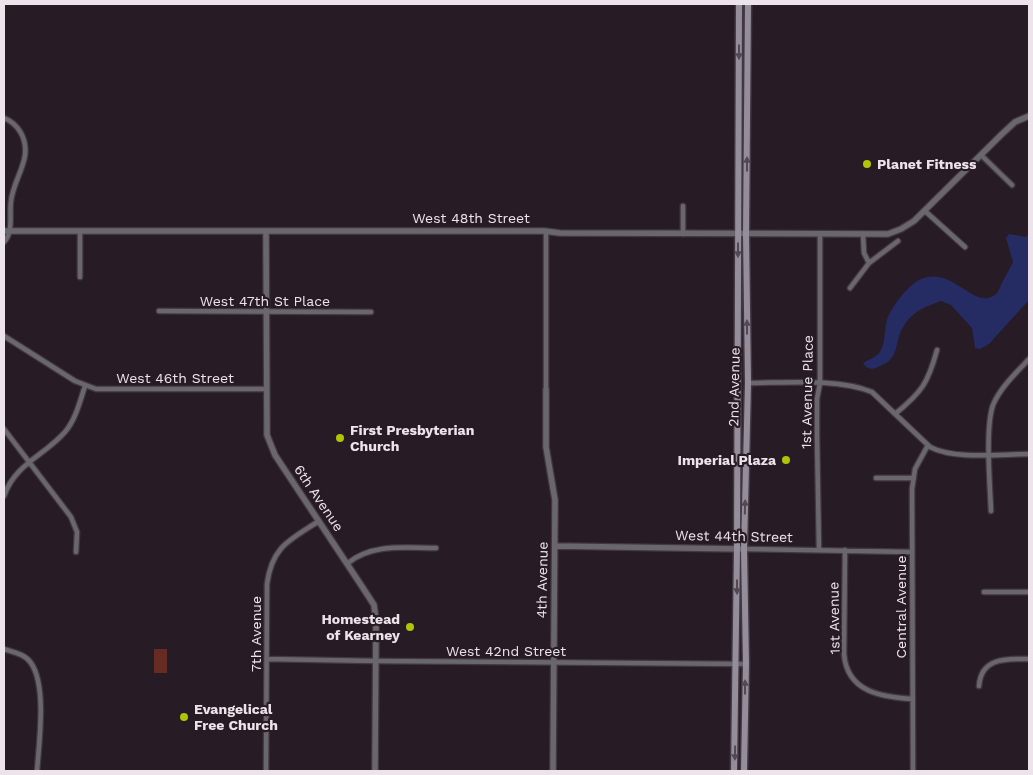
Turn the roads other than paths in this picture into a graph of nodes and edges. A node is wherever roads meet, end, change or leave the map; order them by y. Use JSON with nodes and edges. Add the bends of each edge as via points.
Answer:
{"nodes":[{"id":1,"x":739,"y":4,"type":"edge"},
{"id":2,"x":748,"y":4,"type":"edge"},
{"id":3,"x":1029,"y":116,"type":"edge"},
{"id":4,"x":4,"y":118,"type":"edge"},
{"id":5,"x":981,"y":155,"type":"junction"},
{"id":6,"x":1012,"y":185,"type":"dead end"},
{"id":7,"x":683,"y":206,"type":"dead end"},
{"id":8,"x":925,"y":211,"type":"junction"},
{"id":9,"x":80,"y":230,"type":"junction"},
{"id":10,"x":7,"y":231,"type":"edge"},
{"id":11,"x":266,"y":231,"type":"junction"},
{"id":12,"x":546,"y":231,"type":"junction"},
{"id":13,"x":683,"y":234,"type":"junction"},
{"id":14,"x":738,"y":234,"type":"junction"},
{"id":15,"x":746,"y":234,"type":"junction"},
{"id":16,"x":820,"y":234,"type":"junction"},
{"id":17,"x":863,"y":234,"type":"junction"},
{"id":18,"x":898,"y":241,"type":"dead end"},
{"id":19,"x":4,"y":242,"type":"edge"},
{"id":20,"x":965,"y":247,"type":"dead end"},
{"id":21,"x":869,"y":264,"type":"junction"},
{"id":22,"x":80,"y":277,"type":"dead end"},
{"id":23,"x":850,"y":288,"type":"dead end"},
{"id":24,"x":159,"y":311,"type":"dead end"},
{"id":25,"x":267,"y":312,"type":"junction"},
{"id":26,"x":371,"y":312,"type":"dead end"},
{"id":27,"x":4,"y":336,"type":"edge"},
{"id":28,"x":937,"y":350,"type":"dead end"},
{"id":29,"x":1029,"y":359,"type":"edge"},
{"id":30,"x":748,"y":382,"type":"junction"},
{"id":31,"x":820,"y":383,"type":"junction"},
{"id":32,"x":85,"y":386,"type":"junction"},
{"id":33,"x":266,"y":388,"type":"junction"},
{"id":34,"x":546,"y":390,"type":"joint"},
{"id":35,"x":896,"y":414,"type":"junction"},
{"id":36,"x":4,"y":429,"type":"edge"},
{"id":37,"x":928,"y":445,"type":"junction"},
{"id":38,"x":990,"y":454,"type":"junction"},
{"id":39,"x":1029,"y":454,"type":"edge"},
{"id":40,"x":29,"y":462,"type":"junction"},
{"id":41,"x":876,"y":478,"type":"dead end"},
{"id":42,"x":914,"y":478,"type":"junction"},
{"id":43,"x":4,"y":496,"type":"edge"},
{"id":44,"x":991,"y":510,"type":"dead end"},
{"id":45,"x":319,"y":521,"type":"junction"},
{"id":46,"x":555,"y":546,"type":"junction"},
{"id":47,"x":436,"y":548,"type":"dead end"},
{"id":48,"x":740,"y":549,"type":"junction"},
{"id":49,"x":819,"y":550,"type":"junction"},
{"id":50,"x":845,"y":550,"type":"junction"},
{"id":51,"x":76,"y":552,"type":"dead end"},
{"id":52,"x":912,"y":552,"type":"junction"},
{"id":53,"x":348,"y":563,"type":"junction"},
{"id":54,"x":984,"y":592,"type":"dead end"},
{"id":55,"x":1029,"y":592,"type":"edge"},
{"id":56,"x":4,"y":649,"type":"edge"},
{"id":57,"x":267,"y":659,"type":"junction"},
{"id":58,"x":1029,"y":659,"type":"edge"},
{"id":59,"x":376,"y":661,"type":"junction"},
{"id":60,"x":554,"y":662,"type":"junction"},
{"id":61,"x":736,"y":664,"type":"junction"},
{"id":62,"x":746,"y":664,"type":"junction"},
{"id":63,"x":979,"y":686,"type":"dead end"},
{"id":64,"x":913,"y":699,"type":"junction"},
{"id":65,"x":37,"y":771,"type":"edge"},
{"id":66,"x":266,"y":771,"type":"edge"},
{"id":67,"x":375,"y":771,"type":"edge"},
{"id":68,"x":553,"y":771,"type":"edge"},
{"id":69,"x":734,"y":771,"type":"edge"},
{"id":70,"x":744,"y":771,"type":"edge"},
{"id":71,"x":913,"y":771,"type":"edge"}],
"edges":[{"from":1,"to":14,"type":"main road","name":"2nd Avenue","one_way":true},
{"from":15,"to":2,"type":"main road","name":"2nd Avenue","one_way":true},
{"from":3,"to":5,"type":"street","name":"West 48th Street","via":[[1015,122]]},
{"from":4,"to":10,"type":"street","via":[[17,127],[26,151],[12,196]]},
{"from":5,"to":6,"type":"street"},
{"from":5,"to":8,"type":"street","name":"West 48th Street"},
{"from":7,"to":13,"type":"street"},
{"from":8,"to":17,"type":"street","name":"West 48th Street","via":[[901,230],[888,234]]},
{"from":8,"to":20,"type":"street"},
{"from":9,"to":10,"type":"street","name":"West 48th Street"},
{"from":9,"to":11,"type":"street","name":"West 48th Street"},
{"from":9,"to":22,"type":"street"},
{"from":10,"to":19,"type":"street"},
{"from":11,"to":12,"type":"street","name":"West 48th Street"},
{"from":11,"to":25,"type":"street","name":"6th Avenue"},
{"from":12,"to":13,"type":"street","name":"West 48th Street"},
{"from":12,"to":34,"type":"street"},
{"from":13,"to":14,"type":"street","name":"West 48th Street"},
{"from":14,"to":15,"type":"street","name":"West 48th Street"},
{"from":14,"to":48,"type":"main road","name":"2nd Avenue","one_way":true},
{"from":15,"to":16,"type":"street","name":"West 48th Street"},
{"from":30,"to":15,"type":"main road","name":"2nd Avenue","one_way":true},
{"from":16,"to":17,"type":"street","name":"West 48th Street"},
{"from":16,"to":31,"type":"street","name":"1st Avenue Place"},
{"from":17,"to":21,"type":"street","via":[[864,253]]},
{"from":18,"to":21,"type":"street"},
{"from":21,"to":23,"type":"street"},
{"from":24,"to":25,"type":"street","name":"West 47th St Place"},
{"from":25,"to":26,"type":"street","name":"West 47th St Place"},
{"from":25,"to":33,"type":"street","name":"6th Avenue"},
{"from":27,"to":32,"type":"street"},
{"from":28,"to":35,"type":"street","via":[[924,388]]},
{"from":29,"to":38,"type":"street","via":[[1001,390],[994,404]]},
{"from":30,"to":31,"type":"street"},
{"from":48,"to":30,"type":"main road","name":"2nd Avenue","one_way":true},
{"from":31,"to":35,"type":"street","via":[[872,392]]},
{"from":31,"to":49,"type":"street","name":"1st Avenue Place","via":[[817,399]]},
{"from":32,"to":33,"type":"street","name":"West 46th Street","via":[[106,390]]},
{"from":32,"to":40,"type":"street","via":[[65,432]]},
{"from":33,"to":45,"type":"street","name":"6th Avenue","via":[[266,434],[270,445]]},
{"from":34,"to":46,"type":"street","name":"4th Avenue","via":[[546,447],[555,500]]},
{"from":35,"to":37,"type":"street"},
{"from":36,"to":40,"type":"street"},
{"from":37,"to":38,"type":"street","via":[[938,451],[955,454]]},
{"from":37,"to":42,"type":"street","name":"Central Avenue","via":[[918,462]]},
{"from":38,"to":39,"type":"street"},
{"from":38,"to":44,"type":"street"},
{"from":40,"to":43,"type":"street","via":[[12,479]]},
{"from":40,"to":51,"type":"street","via":[[71,517],[76,532]]},
{"from":41,"to":42,"type":"street"},
{"from":42,"to":52,"type":"street","name":"Central Avenue"},
{"from":45,"to":53,"type":"street","name":"6th Avenue"},
{"from":45,"to":57,"type":"street","name":"7th Avenue","via":[[282,547],[272,559],[267,584]]},
{"from":46,"to":48,"type":"street","name":"West 44th Street"},
{"from":46,"to":60,"type":"street","name":"4th Avenue"},
{"from":47,"to":53,"type":"street","via":[[386,548],[371,551]]},
{"from":48,"to":49,"type":"street","name":"West 44th Street"},
{"from":48,"to":61,"type":"main road","name":"2nd Avenue","one_way":true},
{"from":48,"to":62,"type":"main road","name":"2nd Avenue"},
{"from":49,"to":50,"type":"street","name":"West 44th Street"},
{"from":50,"to":52,"type":"street","name":"West 44th Street"},
{"from":50,"to":64,"type":"street","name":"1st Avenue","via":[[844,654],[848,669],[858,683],[874,693]]},
{"from":52,"to":64,"type":"street","name":"Central Avenue"},
{"from":53,"to":59,"type":"street","name":"6th Avenue","via":[[374,606]]},
{"from":54,"to":55,"type":"street"},
{"from":56,"to":65,"type":"street","via":[[31,661],[38,678],[41,710]]},
{"from":57,"to":59,"type":"street","name":"West 42nd Street"},
{"from":57,"to":66,"type":"street","name":"7th Avenue"},
{"from":58,"to":63,"type":"street","via":[[992,662],[979,678]]},
{"from":59,"to":60,"type":"street","name":"West 42nd Street"},
{"from":59,"to":67,"type":"street","name":"6th Avenue"},
{"from":60,"to":61,"type":"street","name":"West 42nd Street"},
{"from":60,"to":68,"type":"street","name":"4th Avenue"},
{"from":61,"to":62,"type":"street","name":"West 42nd Street"},
{"from":61,"to":69,"type":"main road","name":"2nd Avenue","one_way":true},
{"from":70,"to":62,"type":"main road","name":"2nd Avenue","one_way":true},
{"from":64,"to":71,"type":"street","name":"Central Avenue"}]}
